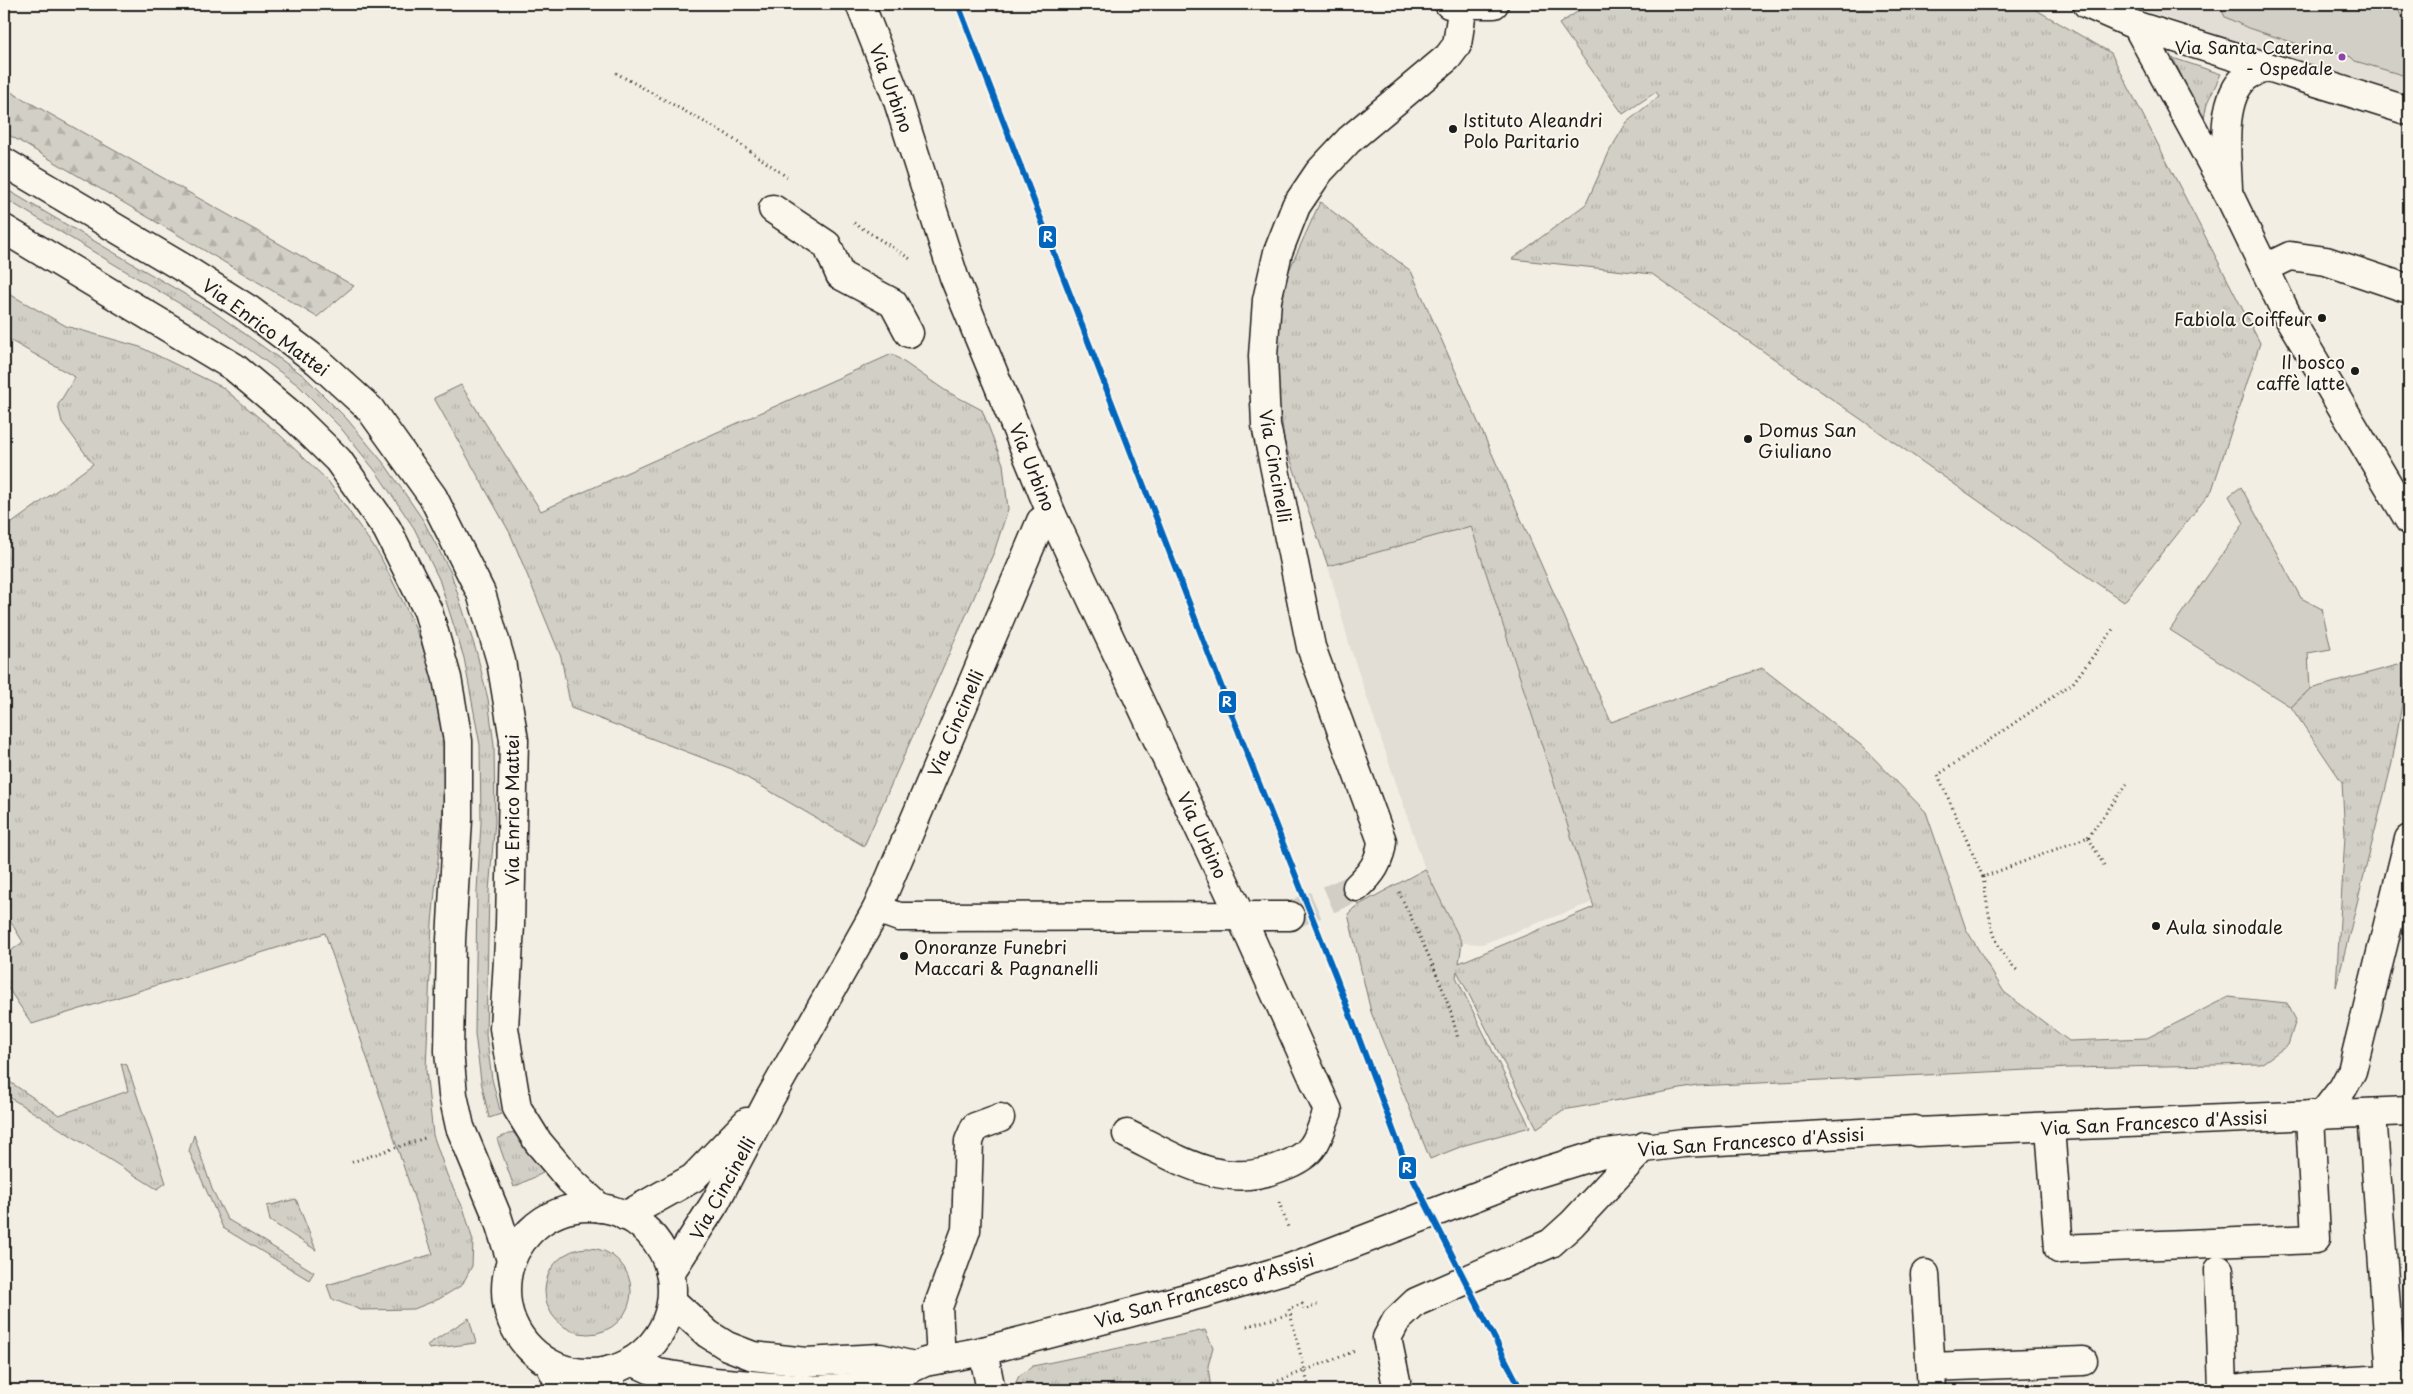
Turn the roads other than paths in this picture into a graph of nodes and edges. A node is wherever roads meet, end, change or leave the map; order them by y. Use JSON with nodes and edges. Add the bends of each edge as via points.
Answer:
{"nodes":[{"id":1,"x":860,"y":4,"type":"edge"},
{"id":2,"x":1458,"y":4,"type":"edge"},
{"id":3,"x":1494,"y":4,"type":"edge"},
{"id":4,"x":2087,"y":4,"type":"edge"},
{"id":5,"x":2137,"y":26,"type":"junction"},
{"id":6,"x":2267,"y":67,"type":"junction"},
{"id":7,"x":2409,"y":111,"type":"edge"},
{"id":8,"x":4,"y":162,"type":"edge"},
{"id":9,"x":2229,"y":195,"type":"junction"},
{"id":10,"x":773,"y":209,"type":"dead end"},
{"id":11,"x":4,"y":229,"type":"edge"},
{"id":12,"x":2265,"y":268,"type":"junction"},
{"id":13,"x":2409,"y":289,"type":"edge"},
{"id":14,"x":909,"y":333,"type":"dead end"},
{"id":15,"x":1052,"y":515,"type":"junction"},
{"id":16,"x":2409,"y":520,"type":"edge"},
{"id":17,"x":2409,"y":839,"type":"edge"},
{"id":18,"x":1365,"y":879,"type":"tunnel mouth"},
{"id":19,"x":877,"y":909,"type":"junction"},
{"id":20,"x":1241,"y":916,"type":"junction"},
{"id":21,"x":1290,"y":916,"type":"tunnel mouth"},
{"id":22,"x":769,"y":1100,"type":"junction"},
{"id":23,"x":2409,"y":1111,"type":"edge"},
{"id":24,"x":2372,"y":1112,"type":"junction"},
{"id":25,"x":2316,"y":1115,"type":"junction"},
{"id":26,"x":1000,"y":1118,"type":"dead end"},
{"id":27,"x":2050,"y":1127,"type":"junction"},
{"id":28,"x":1127,"y":1134,"type":"dead end"},
{"id":29,"x":1645,"y":1146,"type":"junction"},
{"id":30,"x":613,"y":1212,"type":"junction"},
{"id":31,"x":511,"y":1260,"type":"junction"},
{"id":32,"x":2219,"y":1270,"type":"dead end"},
{"id":33,"x":670,"y":1273,"type":"junction"},
{"id":34,"x":1925,"y":1274,"type":"dead end"},
{"id":35,"x":672,"y":1301,"type":"junction"},
{"id":36,"x":983,"y":1351,"type":"junction"},
{"id":37,"x":941,"y":1359,"type":"junction"},
{"id":38,"x":2083,"y":1361,"type":"dead end"},
{"id":39,"x":549,"y":1363,"type":"junction"},
{"id":40,"x":914,"y":1366,"type":"junction"},
{"id":41,"x":617,"y":1374,"type":"edge"},
{"id":42,"x":1931,"y":1379,"type":"edge"},
{"id":43,"x":1396,"y":1381,"type":"dead end"},
{"id":44,"x":2398,"y":1382,"type":"edge"},
{"id":45,"x":563,"y":1390,"type":"edge"},
{"id":46,"x":812,"y":1390,"type":"edge"},
{"id":47,"x":818,"y":1390,"type":"edge"},
{"id":48,"x":991,"y":1390,"type":"edge"},
{"id":49,"x":2222,"y":1390,"type":"edge"},
{"id":50,"x":2227,"y":1390,"type":"edge"}],
"edges":[{"from":1,"to":15,"type":"street","name":"Via Urbino","via":[[897,98],[954,277]]},
{"from":2,"to":3,"type":"street"},
{"from":2,"to":18,"type":"street","name":"Via Cincinelli","via":[[1457,45],[1448,57],[1349,140],[1319,172],[1296,206],[1278,252],[1267,300],[1264,356],[1266,425],[1311,647],[1382,841],[1380,856]]},
{"from":4,"to":5,"type":"street"},
{"from":5,"to":6,"type":"street"},
{"from":5,"to":9,"type":"street"},
{"from":6,"to":7,"type":"street"},
{"from":6,"to":9,"type":"street","via":[[2247,76],[2234,90],[2228,114]]},
{"from":8,"to":30,"type":"street","name":"Via Enrico Mattei","via":[[193,274],[248,309],[317,360],[370,409],[434,497],[480,593],[501,661],[514,740],[504,1028],[517,1108],[538,1142],[570,1180]]},
{"from":9,"to":12,"type":"street"},
{"from":10,"to":14,"type":"street","via":[[827,245],[840,275],[893,302]]},
{"from":11,"to":31,"type":"street","via":[[234,367],[296,419],[338,460],[387,529],[428,611],[447,678],[458,741],[449,1051],[453,1096],[460,1127],[497,1216]]},
{"from":12,"to":13,"type":"street","via":[[2290,256],[2326,260]]},
{"from":12,"to":16,"type":"street","via":[[2286,313]]},
{"from":15,"to":19,"type":"street","name":"Via Cincinelli","via":[[1041,521]]},
{"from":15,"to":20,"type":"street","name":"Via Urbino"},
{"from":17,"to":25,"type":"street","via":[[2352,1071],[2343,1088]]},
{"from":19,"to":20,"type":"street","via":[[899,917]]},
{"from":19,"to":22,"type":"street","name":"Via Cincinelli"},
{"from":20,"to":21,"type":"street"},
{"from":20,"to":28,"type":"street","name":"Via Urbino","via":[[1328,1111],[1319,1134],[1311,1148],[1295,1162],[1269,1172],[1227,1177],[1189,1164]]},
{"from":22,"to":30,"type":"street","name":"Via Cincinelli","via":[[693,1178]]},
{"from":22,"to":33,"type":"street","name":"Via Cincinelli","via":[[715,1203]]},
{"from":23,"to":24,"type":"street","name":"Via San Francesco d'Assisi"},
{"from":24,"to":25,"type":"street","name":"Via San Francesco d'Assisi"},
{"from":24,"to":44,"type":"street"},
{"from":25,"to":27,"type":"street","name":"Via San Francesco d'Assisi"},
{"from":25,"to":27,"type":"street","via":[[2316,1239],[2059,1249]]},
{"from":26,"to":37,"type":"street","via":[[975,1127],[969,1142],[966,1230],[938,1307]]},
{"from":27,"to":29,"type":"street","name":"Via San Francesco d'Assisi","via":[[1915,1130]]},
{"from":29,"to":36,"type":"street","name":"Via San Francesco d'Assisi","bridge":true,"via":[[1600,1154],[1529,1176],[1290,1268]]},
{"from":29,"to":43,"type":"street","via":[[1551,1243],[1416,1302],[1396,1320],[1387,1338]]},
{"from":30,"to":31,"type":"street","via":[[573,1208],[547,1218],[525,1236]]},
{"from":30,"to":33,"type":"street","name":"Via Enrico Mattei","via":[[646,1230],[661,1250]]},
{"from":31,"to":39,"type":"street","via":[[505,1289],[515,1328],[526,1345]]},
{"from":32,"to":49,"type":"street"},
{"from":33,"to":35,"type":"street","name":"Via Enrico Mattei"},
{"from":34,"to":42,"type":"street"},
{"from":35,"to":40,"type":"street","name":"Via San Francesco d'Assisi","via":[[708,1334],[753,1356],[806,1362],[880,1358]]},
{"from":35,"to":41,"type":"street","name":"Via Enrico Mattei","via":[[658,1336],[647,1350]]},
{"from":36,"to":37,"type":"street","name":"Via San Francesco d'Assisi"},
{"from":36,"to":48,"type":"street"},
{"from":37,"to":40,"type":"street","name":"Via San Francesco d'Assisi"},
{"from":38,"to":42,"type":"street"},
{"from":39,"to":41,"type":"street","via":[[569,1371]]},
{"from":39,"to":45,"type":"street"},
{"from":40,"to":47,"type":"street","name":"Via San Francesco d'Assisi","via":[[875,1385]]},
{"from":41,"to":46,"type":"street","via":[[658,1373],[714,1382]]},
{"from":44,"to":50,"type":"street","via":[[2254,1386]]}]}
